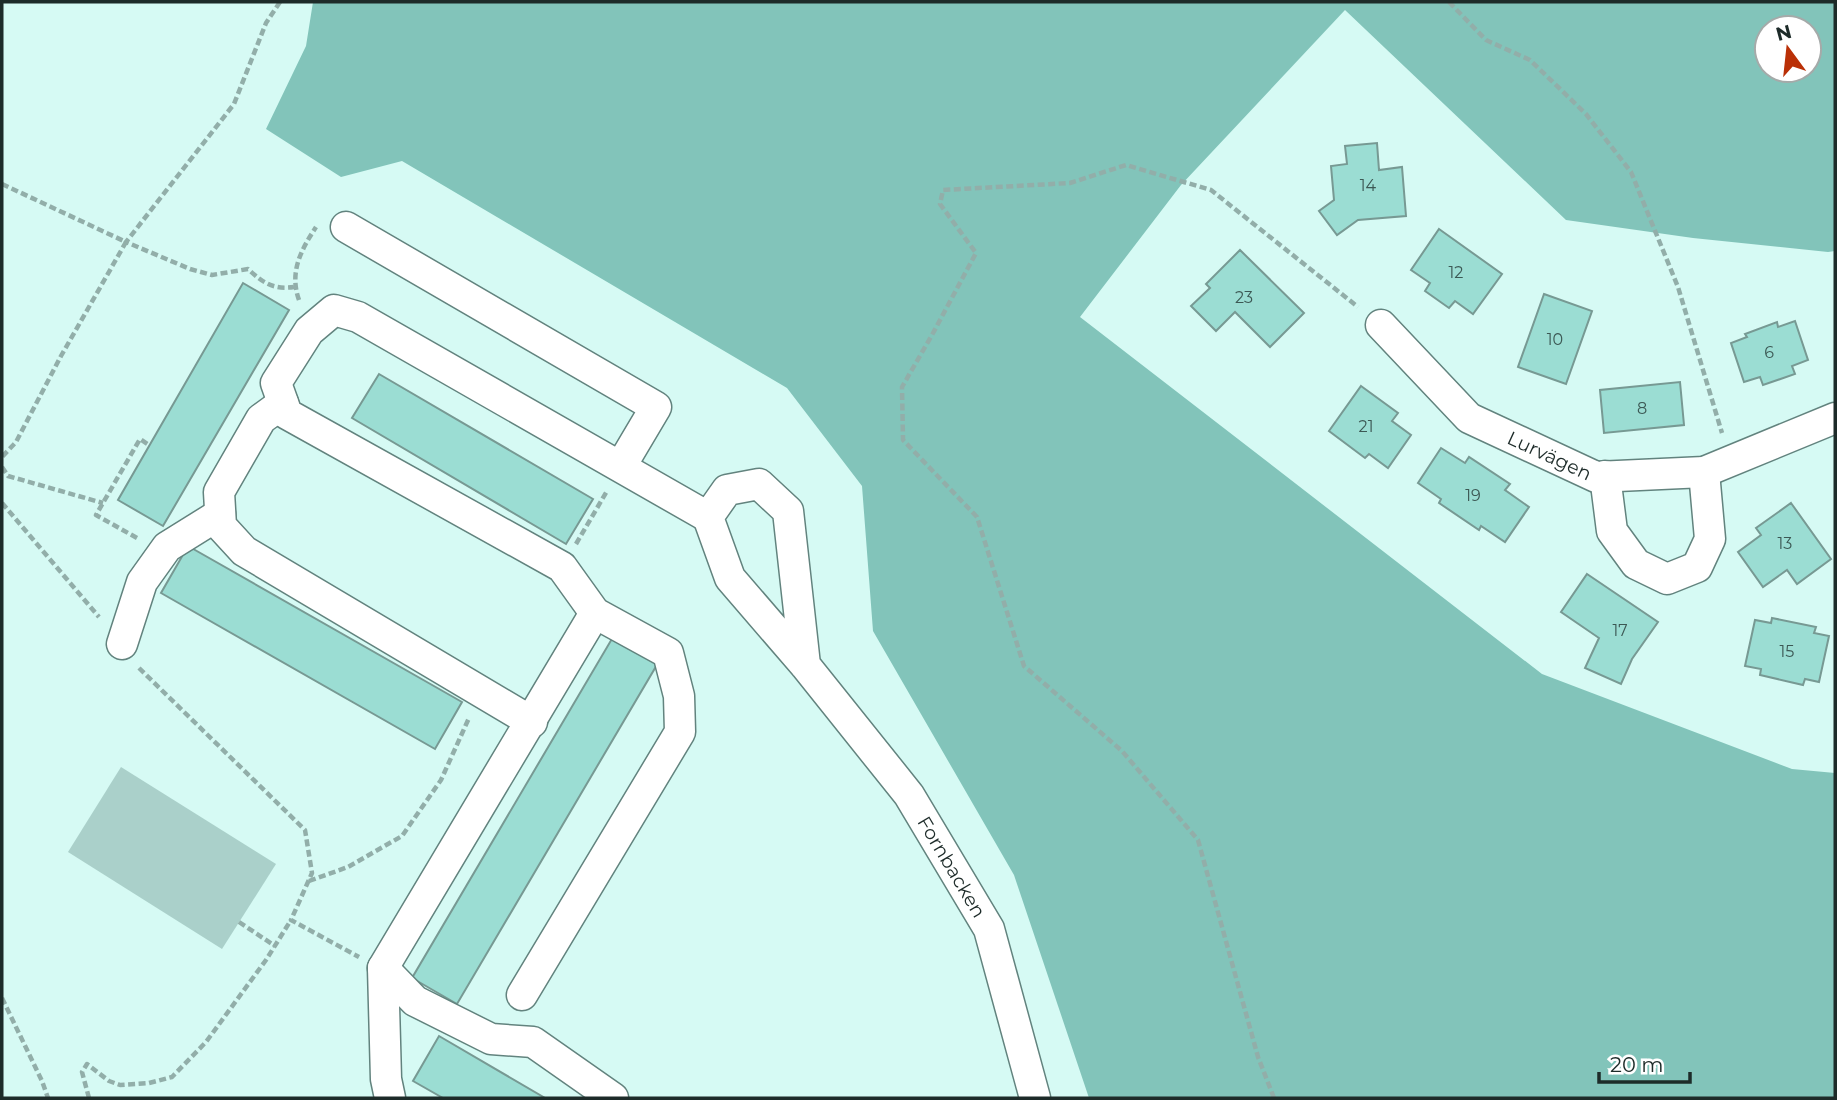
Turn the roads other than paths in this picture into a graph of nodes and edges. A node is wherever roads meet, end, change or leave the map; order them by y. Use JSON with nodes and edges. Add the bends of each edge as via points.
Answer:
{"nodes":[{"id":1,"x":346,"y":227,"type":"road end"},
{"id":2,"x":1381,"y":326,"type":"road end"},
{"id":3,"x":284,"y":403,"type":"junction"},
{"id":4,"x":1835,"y":418,"type":"edge"},
{"id":5,"x":621,"y":466,"type":"junction"},
{"id":6,"x":1717,"y":466,"type":"junction"},
{"id":7,"x":1605,"y":476,"type":"junction"},
{"id":8,"x":220,"y":514,"type":"junction"},
{"id":9,"x":708,"y":517,"type":"junction"},
{"id":10,"x":595,"y":613,"type":"junction"},
{"id":11,"x":122,"y":645,"type":"road end"},
{"id":12,"x":805,"y":665,"type":"junction"},
{"id":13,"x":532,"y":722,"type":"junction"},
{"id":14,"x":383,"y":968,"type":"junction"},
{"id":15,"x":522,"y":995,"type":"dead end"},
{"id":16,"x":390,"y":1098,"type":"edge"},
{"id":17,"x":613,"y":1098,"type":"edge"},
{"id":18,"x":1034,"y":1098,"type":"edge"}],
"edges":[{"from":1,"to":5,"type":"street","via":[[656,407]]},
{"from":2,"to":7,"type":"street","name":"Lurvägen","via":[[1469,418],[1596,477]]},
{"from":3,"to":5,"type":"street","via":[[276,383],[309,331],[334,310],[358,317]]},
{"from":3,"to":8,"type":"street","via":[[261,419],[231,471],[219,492]]},
{"from":3,"to":10,"type":"street","via":[[288,414],[562,568]]},
{"from":4,"to":6,"type":"street","name":"Lurvägen"},
{"from":5,"to":9,"type":"street"},
{"from":6,"to":7,"type":"street","name":"Lurvägen"},
{"from":6,"to":7,"type":"street","via":[[1710,539],[1697,567],[1667,579],[1636,564],[1612,531]]},
{"from":8,"to":11,"type":"street","via":[[162,553],[142,582]]},
{"from":8,"to":13,"type":"street","via":[[221,526],[244,551]]},
{"from":9,"to":12,"type":"street","name":"Fornbacken","via":[[730,578]]},
{"from":9,"to":12,"type":"street","via":[[727,490],[759,484],[788,511]]},
{"from":10,"to":13,"type":"street"},
{"from":10,"to":15,"type":"street","via":[[668,653],[679,696],[680,733]]},
{"from":12,"to":18,"type":"street","name":"Fornbacken","via":[[909,795],[989,929]]},
{"from":13,"to":14,"type":"street"},
{"from":14,"to":16,"type":"street"},
{"from":14,"to":17,"type":"street","via":[[415,1001],[491,1039],[533,1042]]}]}
